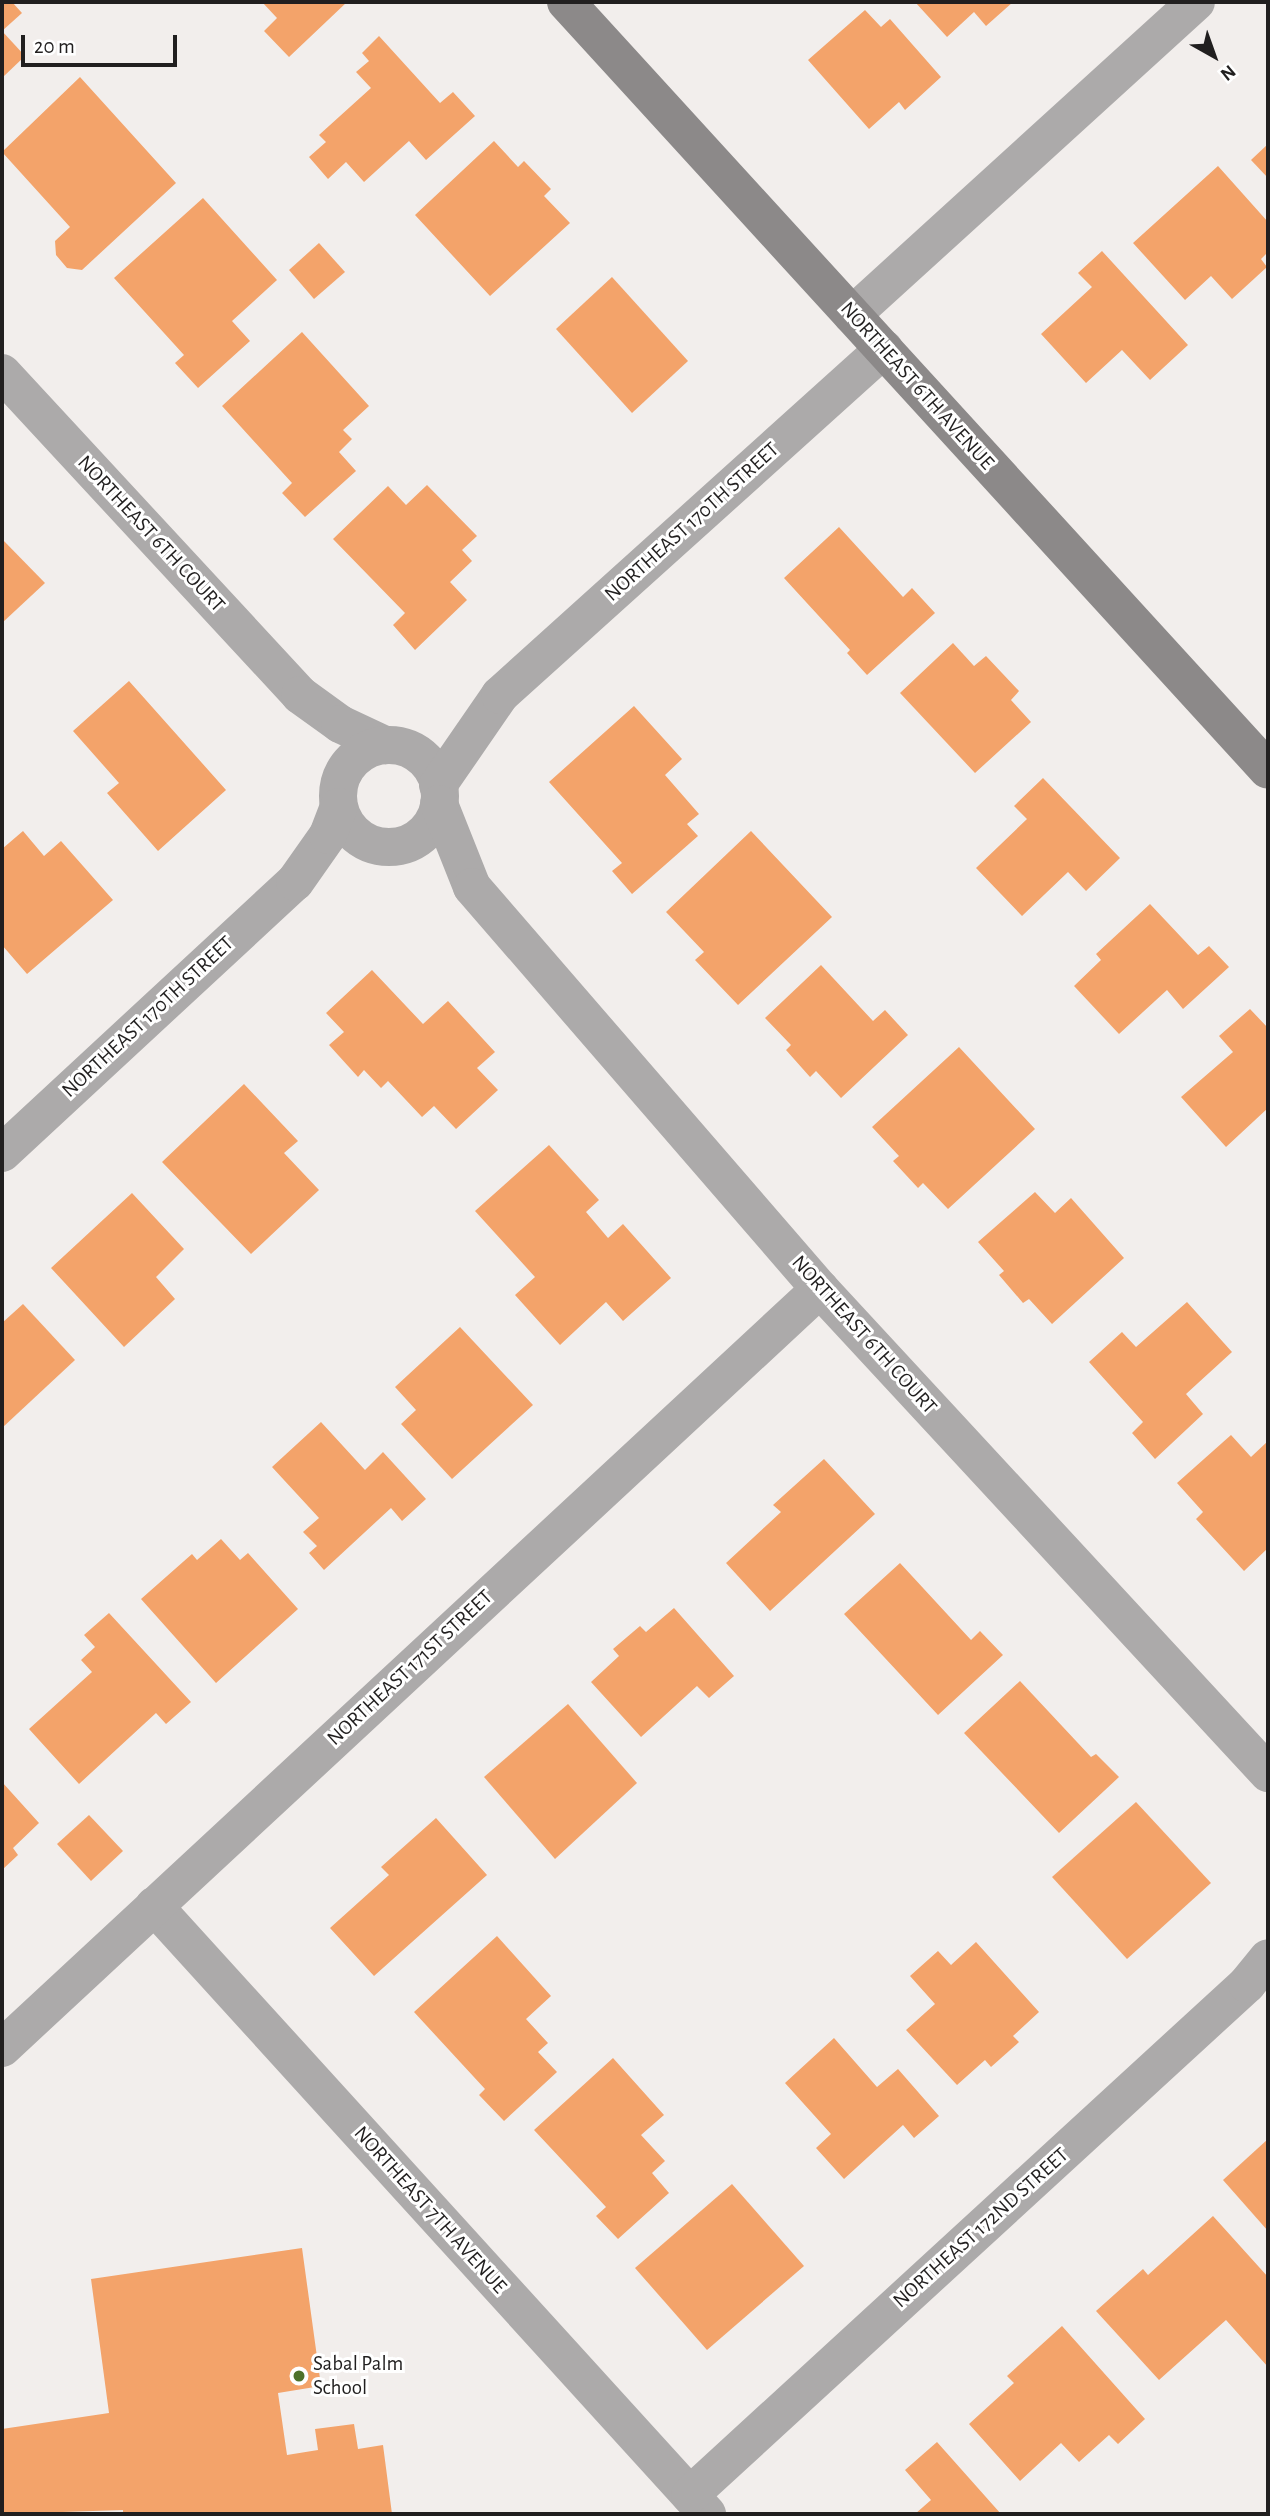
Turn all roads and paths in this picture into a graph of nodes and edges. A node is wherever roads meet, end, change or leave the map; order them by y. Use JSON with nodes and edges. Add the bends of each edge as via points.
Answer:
{"nodes":[{"id":1,"x":566,"y":2,"type":"edge"},
{"id":2,"x":1196,"y":2,"type":"edge"},
{"id":3,"x":852,"y":315,"type":"junction"},
{"id":4,"x":884,"y":349,"type":"junction"},
{"id":5,"x":2,"y":373,"type":"edge"},
{"id":6,"x":300,"y":695,"type":"junction"},
{"id":7,"x":500,"y":695,"type":"junction"},
{"id":8,"x":395,"y":746,"type":"junction"},
{"id":9,"x":1268,"y":770,"type":"edge"},
{"id":10,"x":438,"y":794,"type":"junction"},
{"id":11,"x":339,"y":796,"type":"junction"},
{"id":12,"x":384,"y":845,"type":"junction"},
{"id":13,"x":295,"y":882,"type":"junction"},
{"id":14,"x":472,"y":887,"type":"junction"},
{"id":15,"x":2,"y":1153,"type":"edge"},
{"id":16,"x":820,"y":1289,"type":"junction"},
{"id":17,"x":1268,"y":1773,"type":"edge"},
{"id":18,"x":154,"y":1906,"type":"junction"},
{"id":19,"x":1268,"y":1958,"type":"edge"},
{"id":20,"x":2,"y":2048,"type":"edge"},
{"id":21,"x":698,"y":2505,"type":"edge"}],
"edges":[{"from":1,"to":3,"type":"main road","name":"NORTHEAST 6TH AVENUE"},
{"from":2,"to":3,"type":"street"},
{"from":3,"to":4,"type":"main road","name":"NORTHEAST 6TH AVENUE"},
{"from":4,"to":7,"type":"street","name":"NORTHEAST 170TH STREET"},
{"from":4,"to":9,"type":"main road","name":"NORTHEAST 6TH AVENUE"},
{"from":5,"to":6,"type":"street","name":"NORTHEAST 6TH COURT"},
{"from":6,"to":8,"type":"street","name":"NORTHEAST 6TH COURT","via":[[340,724]]},
{"from":6,"to":11,"type":"street","name":"NORTHEAST 6TH COURT","via":[[324,737]]},
{"from":7,"to":8,"type":"street","name":"NORTHEAST 170TH STREET"},
{"from":7,"to":10,"type":"street","name":"NORTHEAST 170TH STREET"},
{"from":8,"to":10,"type":"street","via":[[426,761]]},
{"from":8,"to":11,"type":"street","via":[[357,756]]},
{"from":10,"to":12,"type":"street","via":[[425,831]]},
{"from":10,"to":14,"type":"street","name":"NORTHEAST 6TH COURT"},
{"from":11,"to":12,"type":"street","via":[[351,831]]},
{"from":11,"to":13,"type":"street","name":"NORTHEAST 170TH STREET","via":[[328,835]]},
{"from":12,"to":13,"type":"street","name":"NORTHEAST 170TH STREET"},
{"from":12,"to":14,"type":"street","name":"NORTHEAST 6TH COURT"},
{"from":13,"to":15,"type":"street","name":"NORTHEAST 170TH STREET"},
{"from":14,"to":16,"type":"street","name":"NORTHEAST 6TH COURT"},
{"from":16,"to":17,"type":"street","name":"NORTHEAST 6TH COURT"},
{"from":16,"to":18,"type":"street","name":"NORTHEAST 171ST STREET"},
{"from":18,"to":20,"type":"street","name":"NORTHEAST 171ST STREET"},
{"from":18,"to":21,"type":"street","name":"NORTHEAST 7TH AVENUE"},
{"from":19,"to":21,"type":"street","name":"NORTHEAST 172ND STREET","via":[[1247,1984]]}]}
